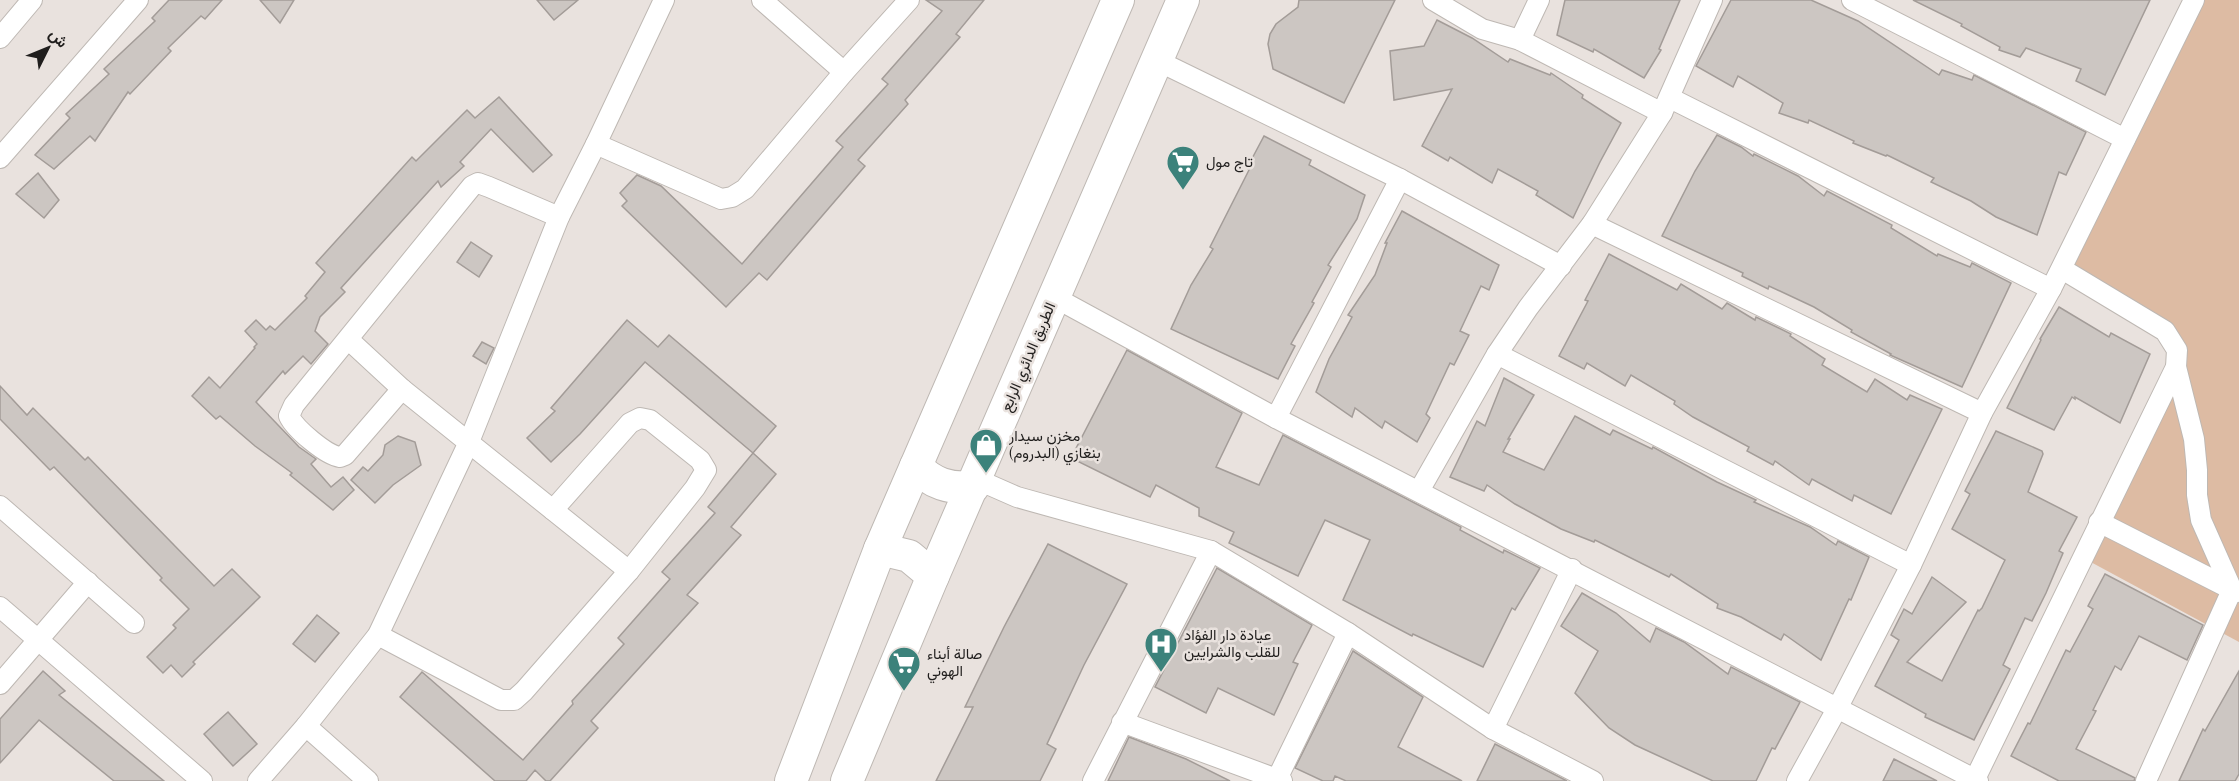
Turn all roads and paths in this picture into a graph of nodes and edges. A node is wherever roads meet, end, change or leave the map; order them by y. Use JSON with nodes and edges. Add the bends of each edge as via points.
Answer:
{"nodes":[{"id":1,"x":32,"y":0,"type":"edge"},
{"id":2,"x":138,"y":0,"type":"edge"},
{"id":3,"x":664,"y":0,"type":"edge"},
{"id":4,"x":762,"y":0,"type":"edge"},
{"id":5,"x":909,"y":0,"type":"edge"},
{"id":6,"x":1118,"y":0,"type":"edge"},
{"id":7,"x":1183,"y":0,"type":"edge"},
{"id":8,"x":1433,"y":0,"type":"edge"},
{"id":9,"x":1539,"y":0,"type":"edge"},
{"id":10,"x":1712,"y":0,"type":"edge"},
{"id":11,"x":1852,"y":0,"type":"edge"},
{"id":12,"x":2194,"y":0,"type":"edge"},
{"id":13,"x":786,"y":7,"type":"edge"},
{"id":14,"x":0,"y":38,"type":"edge"},
{"id":15,"x":1520,"y":40,"type":"junction"},
{"id":16,"x":1158,"y":61,"type":"junction"},
{"id":17,"x":844,"y":72,"type":"junction"},
{"id":18,"x":1666,"y":105,"type":"junction"},
{"id":19,"x":2125,"y":139,"type":"junction"},
{"id":20,"x":596,"y":144,"type":"junction"},
{"id":21,"x":0,"y":158,"type":"edge"},
{"id":22,"x":1400,"y":178,"type":"junction"},
{"id":23,"x":559,"y":216,"type":"junction"},
{"id":24,"x":1592,"y":224,"type":"junction"},
{"id":25,"x":1561,"y":266,"type":"junction"},
{"id":26,"x":2061,"y":269,"type":"junction"},
{"id":27,"x":2051,"y":289,"type":"junction"},
{"id":28,"x":1054,"y":297,"type":"junction"},
{"id":29,"x":349,"y":340,"type":"junction"},
{"id":30,"x":1497,"y":354,"type":"junction"},
{"id":31,"x":2176,"y":367,"type":"junction"},
{"id":32,"x":402,"y":389,"type":"junction"},
{"id":33,"x":1982,"y":413,"type":"junction"},
{"id":34,"x":1276,"y":418,"type":"junction"},
{"id":35,"x":469,"y":442,"type":"junction"},
{"id":36,"x":916,"y":466,"type":"junction"},
{"id":37,"x":974,"y":483,"type":"junction"},
{"id":38,"x":1419,"y":490,"type":"junction"},
{"id":39,"x":0,"y":506,"type":"edge"},
{"id":40,"x":553,"y":510,"type":"junction"},
{"id":41,"x":2099,"y":522,"type":"junction"},
{"id":42,"x":880,"y":549,"type":"junction"},
{"id":43,"x":1211,"y":551,"type":"junction"},
{"id":44,"x":1911,"y":565,"type":"junction"},
{"id":45,"x":1572,"y":570,"type":"junction"},
{"id":46,"x":629,"y":571,"type":"junction"},
{"id":47,"x":933,"y":576,"type":"junction"},
{"id":48,"x":88,"y":582,"type":"junction"},
{"id":49,"x":2236,"y":591,"type":"edge"},
{"id":50,"x":0,"y":607,"type":"edge"},
{"id":51,"x":134,"y":623,"type":"dead end"},
{"id":52,"x":1348,"y":633,"type":"junction"},
{"id":53,"x":378,"y":635,"type":"junction"},
{"id":54,"x":39,"y":640,"type":"junction"},
{"id":55,"x":0,"y":684,"type":"edge"},
{"id":56,"x":1838,"y":707,"type":"junction"},
{"id":57,"x":1122,"y":722,"type":"junction"},
{"id":58,"x":306,"y":726,"type":"junction"},
{"id":59,"x":1493,"y":729,"type":"junction"},
{"id":60,"x":1278,"y":780,"type":"edge"},
{"id":61,"x":1976,"y":780,"type":"edge"},
{"id":62,"x":202,"y":781,"type":"edge"},
{"id":63,"x":258,"y":781,"type":"edge"},
{"id":64,"x":368,"y":781,"type":"edge"},
{"id":65,"x":790,"y":781,"type":"edge"},
{"id":66,"x":847,"y":781,"type":"edge"},
{"id":67,"x":1093,"y":781,"type":"edge"},
{"id":68,"x":1593,"y":781,"type":"edge"},
{"id":69,"x":1797,"y":781,"type":"edge"},
{"id":70,"x":2146,"y":781,"type":"edge"}],
"edges":[{"from":1,"to":14,"type":"street"},
{"from":2,"to":21,"type":"street"},
{"from":3,"to":20,"type":"street"},
{"from":4,"to":13,"type":"street"},
{"from":5,"to":17,"type":"street"},
{"from":6,"to":36,"type":"main road"},
{"from":7,"to":16,"type":"main road","name":"الطريق الدائري الرابع"},
{"from":8,"to":15,"type":"street","via":[[1482,29]]},
{"from":9,"to":15,"type":"street"},
{"from":10,"to":18,"type":"street"},
{"from":11,"to":19,"type":"street"},
{"from":12,"to":19,"type":"street"},
{"from":13,"to":17,"type":"street"},
{"from":15,"to":18,"type":"street"},
{"from":16,"to":22,"type":"street"},
{"from":16,"to":28,"type":"main road","name":"الطريق الدائري الرابع"},
{"from":17,"to":20,"type":"street","via":[[745,189],[727,199]]},
{"from":18,"to":24,"type":"street"},
{"from":18,"to":27,"type":"street"},
{"from":19,"to":26,"type":"street"},
{"from":20,"to":23,"type":"street"},
{"from":22,"to":25,"type":"street"},
{"from":22,"to":34,"type":"street"},
{"from":23,"to":29,"type":"street","via":[[475,183]]},
{"from":23,"to":35,"type":"street"},
{"from":24,"to":25,"type":"street"},
{"from":24,"to":33,"type":"street"},
{"from":25,"to":30,"type":"street"},
{"from":26,"to":27,"type":"street"},
{"from":26,"to":31,"type":"street","via":[[2165,331],[2177,350]]},
{"from":27,"to":33,"type":"street"},
{"from":28,"to":34,"type":"street"},
{"from":28,"to":37,"type":"main road","name":"الطريق الدائري الرابع"},
{"from":29,"to":32,"type":"street"},
{"from":29,"to":32,"type":"street","via":[[292,409],[289,416],[294,425],[327,452],[340,457]]},
{"from":30,"to":38,"type":"street"},
{"from":30,"to":44,"type":"street"},
{"from":31,"to":41,"type":"street"},
{"from":31,"to":49,"type":"street","via":[[2194,440],[2201,520]]},
{"from":32,"to":35,"type":"street"},
{"from":33,"to":44,"type":"street"},
{"from":34,"to":38,"type":"street"},
{"from":35,"to":40,"type":"street"},
{"from":35,"to":53,"type":"street"},
{"from":36,"to":37,"type":"main road","via":[[941,485],[952,488]]},
{"from":36,"to":42,"type":"main road"},
{"from":37,"to":43,"type":"street"},
{"from":37,"to":47,"type":"main road","name":"الطريق الدائري الرابع"},
{"from":38,"to":45,"type":"street"},
{"from":39,"to":48,"type":"street"},
{"from":40,"to":46,"type":"street"},
{"from":40,"to":46,"type":"street","via":[[630,423],[640,418],[650,420],[700,460],[706,470],[700,481]]},
{"from":41,"to":49,"type":"street"},
{"from":41,"to":61,"type":"street"},
{"from":42,"to":47,"type":"main road","via":[[909,556]]},
{"from":42,"to":65,"type":"main road"},
{"from":43,"to":52,"type":"street"},
{"from":43,"to":57,"type":"street"},
{"from":44,"to":56,"type":"street"},
{"from":45,"to":56,"type":"street"},
{"from":45,"to":59,"type":"street"},
{"from":46,"to":53,"type":"street","via":[[514,700],[501,700]]},
{"from":47,"to":66,"type":"main road","name":"الطريق الدائري الرابع"},
{"from":48,"to":51,"type":"street"},
{"from":48,"to":54,"type":"street"},
{"from":49,"to":70,"type":"street"},
{"from":50,"to":54,"type":"street"},
{"from":52,"to":59,"type":"street"},
{"from":52,"to":60,"type":"street"},
{"from":53,"to":58,"type":"street"},
{"from":54,"to":55,"type":"street"},
{"from":54,"to":62,"type":"street"},
{"from":56,"to":61,"type":"street"},
{"from":56,"to":69,"type":"street"},
{"from":57,"to":60,"type":"street"},
{"from":57,"to":67,"type":"street"},
{"from":58,"to":63,"type":"street"},
{"from":58,"to":64,"type":"street"},
{"from":59,"to":68,"type":"street"}]}
